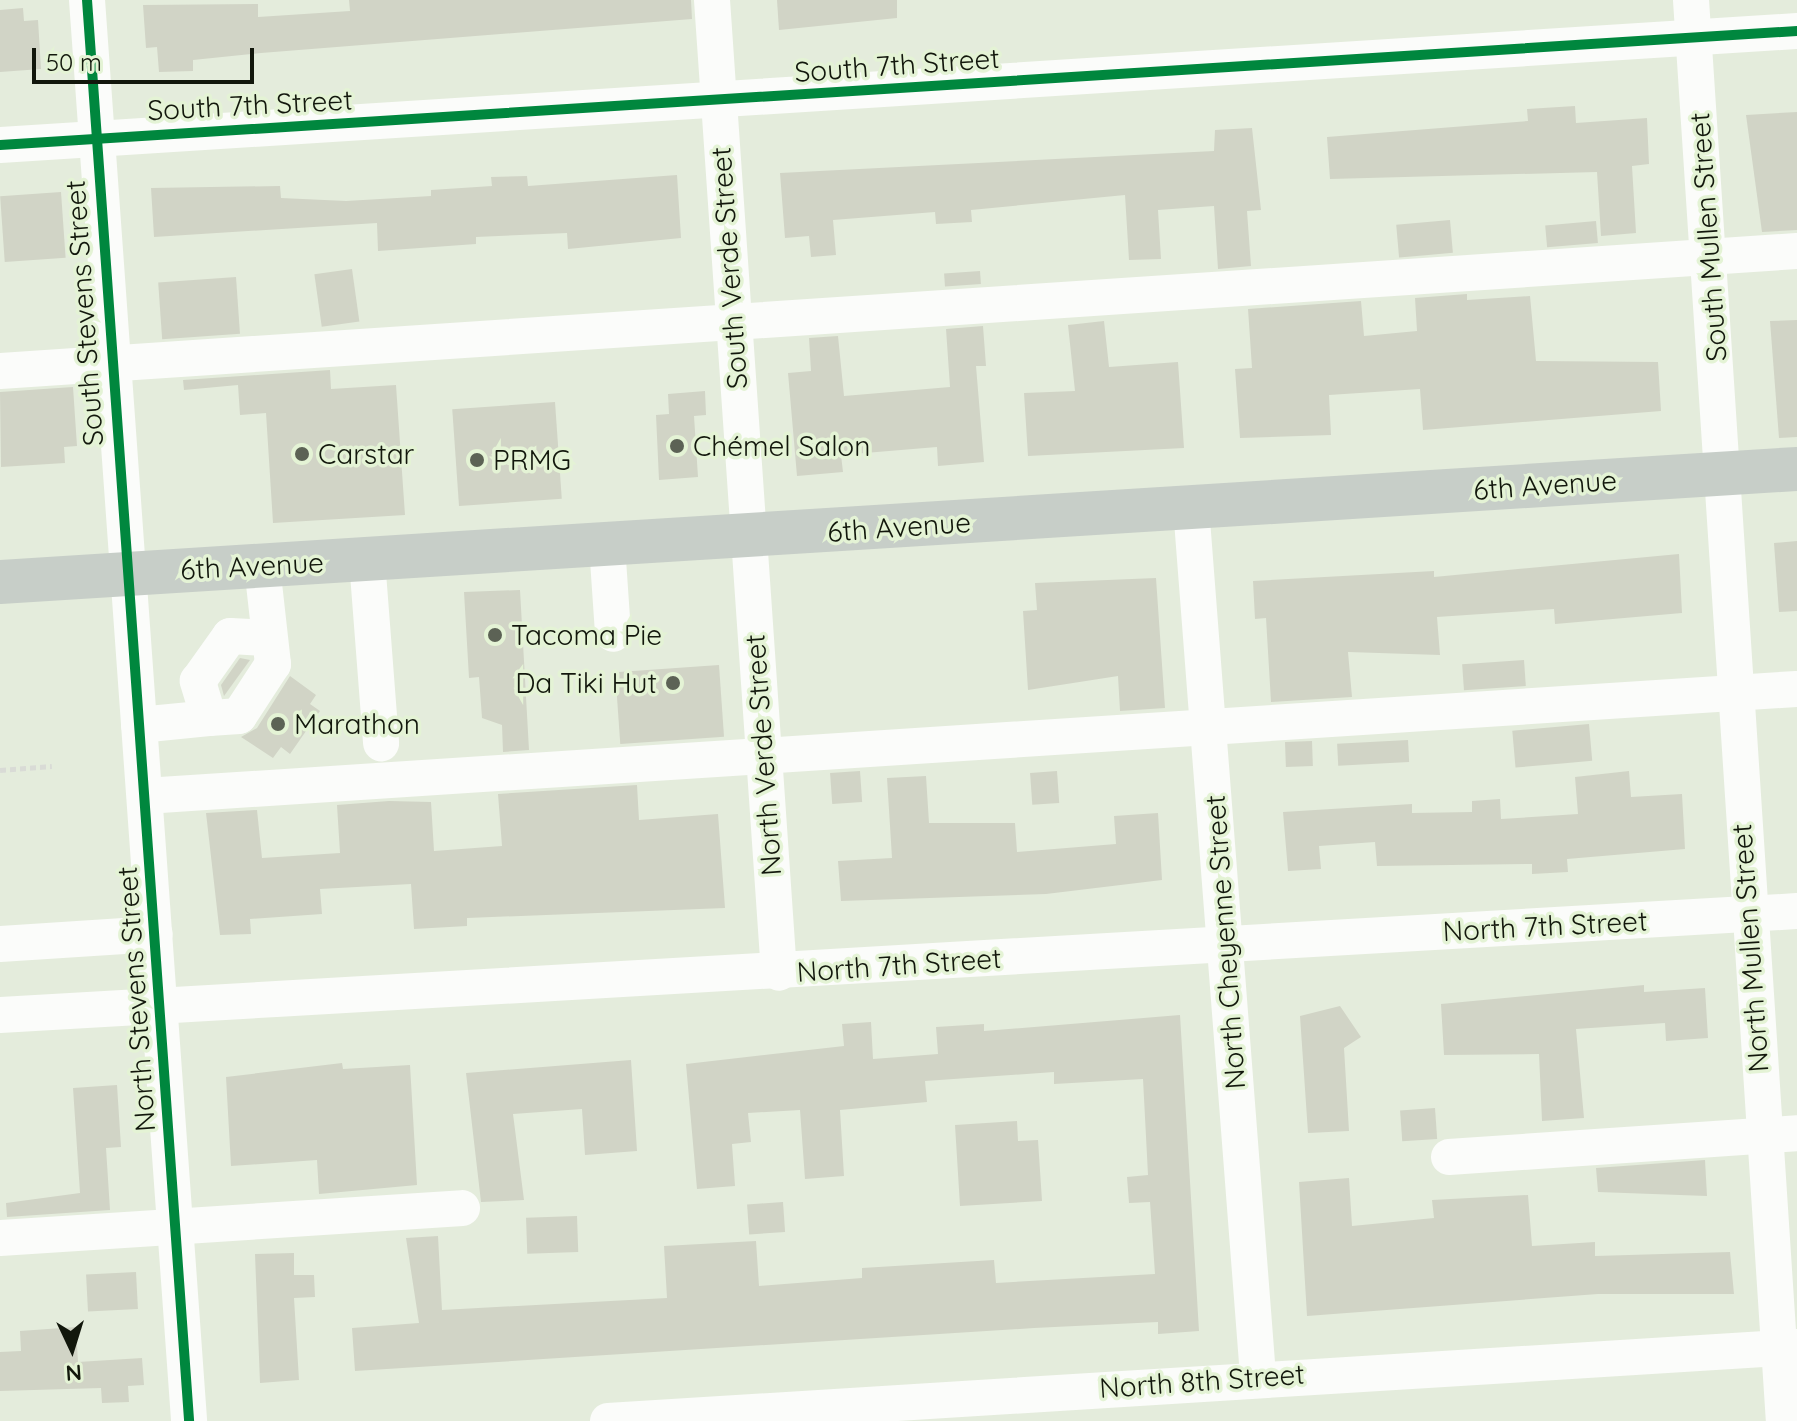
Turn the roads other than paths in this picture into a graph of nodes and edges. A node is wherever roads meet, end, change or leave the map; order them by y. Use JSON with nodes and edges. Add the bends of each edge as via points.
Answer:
{"nodes":[{"id":1,"x":87,"y":0,"type":"edge"},
{"id":2,"x":712,"y":0,"type":"edge"},
{"id":3,"x":1691,"y":0,"type":"edge"},
{"id":4,"x":1797,"y":31,"type":"edge"},
{"id":5,"x":1693,"y":38,"type":"junction"},
{"id":6,"x":718,"y":101,"type":"junction"},
{"id":7,"x":96,"y":138,"type":"junction"},
{"id":8,"x":0,"y":145,"type":"edge"},
{"id":9,"x":1797,"y":251,"type":"edge"},
{"id":10,"x":1709,"y":257,"type":"junction"},
{"id":11,"x":732,"y":319,"type":"junction"},
{"id":12,"x":112,"y":364,"type":"junction"},
{"id":13,"x":0,"y":371,"type":"edge"},
{"id":14,"x":1797,"y":469,"type":"edge"},
{"id":15,"x":1725,"y":474,"type":"junction"},
{"id":16,"x":1191,"y":507,"type":"junction"},
{"id":17,"x":748,"y":537,"type":"junction"},
{"id":18,"x":607,"y":545,"type":"junction"},
{"id":19,"x":367,"y":560,"type":"junction"},
{"id":20,"x":262,"y":566,"type":"junction"},
{"id":21,"x":127,"y":574,"type":"junction"},
{"id":22,"x":0,"y":582,"type":"edge"},
{"id":23,"x":613,"y":634,"type":"dead end"},
{"id":24,"x":264,"y":638,"type":"junction"},
{"id":25,"x":1797,"y":689,"type":"edge"},
{"id":26,"x":1731,"y":693,"type":"junction"},
{"id":27,"x":209,"y":718,"type":"junction"},
{"id":28,"x":139,"y":725,"type":"junction"},
{"id":29,"x":1208,"y":727,"type":"junction"},
{"id":30,"x":381,"y":743,"type":"dead end"},
{"id":31,"x":763,"y":755,"type":"junction"},
{"id":32,"x":145,"y":796,"type":"junction"},
{"id":33,"x":1797,"y":911,"type":"edge"},
{"id":34,"x":1748,"y":914,"type":"junction"},
{"id":35,"x":155,"y":934,"type":"junction"},
{"id":36,"x":0,"y":944,"type":"edge"},
{"id":37,"x":1226,"y":944,"type":"junction"},
{"id":38,"x":779,"y":973,"type":"junction"},
{"id":39,"x":161,"y":1005,"type":"junction"},
{"id":40,"x":0,"y":1015,"type":"edge"},
{"id":41,"x":1780,"y":1134,"type":"edge"},
{"id":42,"x":1449,"y":1157,"type":"dead end"},
{"id":43,"x":462,"y":1208,"type":"dead end"},
{"id":44,"x":176,"y":1226,"type":"junction"},
{"id":45,"x":0,"y":1238,"type":"edge"},
{"id":46,"x":1787,"y":1348,"type":"edge"},
{"id":47,"x":1258,"y":1376,"type":"junction"},
{"id":48,"x":189,"y":1421,"type":"edge"},
{"id":49,"x":608,"y":1421,"type":"edge"},
{"id":50,"x":1784,"y":1421,"type":"edge"}],
"edges":[{"from":1,"to":7,"type":"street","name":"South Stevens Street"},
{"from":2,"to":6,"type":"street","name":"South Verde Street"},
{"from":3,"to":5,"type":"street","name":"South Mullen Street"},
{"from":4,"to":5,"type":"street","name":"South 7th Street"},
{"from":5,"to":6,"type":"street","name":"South 7th Street"},
{"from":5,"to":10,"type":"street","name":"South Mullen Street"},
{"from":6,"to":7,"type":"street","name":"South 7th Street"},
{"from":6,"to":11,"type":"street","name":"South Verde Street"},
{"from":7,"to":8,"type":"street","name":"South 7th Street"},
{"from":7,"to":12,"type":"street","name":"South Stevens Street"},
{"from":9,"to":10,"type":"street"},
{"from":10,"to":11,"type":"street"},
{"from":10,"to":15,"type":"street","name":"South Mullen Street"},
{"from":11,"to":12,"type":"street"},
{"from":11,"to":17,"type":"street","name":"South Verde Street"},
{"from":12,"to":13,"type":"street"},
{"from":12,"to":21,"type":"street","name":"South Stevens Street"},
{"from":14,"to":15,"type":"main road","name":"6th Avenue"},
{"from":15,"to":16,"type":"main road","name":"6th Avenue"},
{"from":15,"to":26,"type":"street","name":"North Mullen Street"},
{"from":16,"to":17,"type":"main road","name":"6th Avenue"},
{"from":16,"to":29,"type":"street","name":"North Cheyenne Street"},
{"from":17,"to":18,"type":"main road","name":"6th Avenue"},
{"from":17,"to":31,"type":"street","name":"North Verde Street"},
{"from":18,"to":19,"type":"main road","name":"6th Avenue"},
{"from":18,"to":23,"type":"street"},
{"from":19,"to":20,"type":"main road","name":"6th Avenue"},
{"from":19,"to":30,"type":"street"},
{"from":20,"to":21,"type":"main road","name":"6th Avenue"},
{"from":20,"to":24,"type":"street"},
{"from":21,"to":22,"type":"main road","name":"6th Avenue"},
{"from":21,"to":28,"type":"street","name":"North Stevens Street"},
{"from":24,"to":27,"type":"street","via":[[273,664],[239,716]]},
{"from":24,"to":27,"type":"street","via":[[230,636],[198,681]]},
{"from":25,"to":26,"type":"street"},
{"from":26,"to":29,"type":"street"},
{"from":26,"to":34,"type":"street","name":"North Mullen Street"},
{"from":27,"to":28,"type":"street"},
{"from":28,"to":32,"type":"street","name":"North Stevens Street"},
{"from":29,"to":31,"type":"street"},
{"from":29,"to":37,"type":"street","name":"North Cheyenne Street"},
{"from":31,"to":32,"type":"street"},
{"from":31,"to":38,"type":"street","name":"North Verde Street"},
{"from":32,"to":35,"type":"street","name":"North Stevens Street"},
{"from":33,"to":34,"type":"street","name":"North 7th Street"},
{"from":34,"to":37,"type":"street","name":"North 7th Street"},
{"from":34,"to":41,"type":"street","name":"North Mullen Street"},
{"from":35,"to":36,"type":"street"},
{"from":35,"to":39,"type":"street","name":"North Stevens Street"},
{"from":37,"to":38,"type":"street","name":"North 7th Street"},
{"from":37,"to":47,"type":"street","name":"North Cheyenne Street"},
{"from":38,"to":39,"type":"street","name":"North 7th Street"},
{"from":39,"to":40,"type":"street","name":"North 7th Street"},
{"from":39,"to":44,"type":"street","name":"North Stevens Street"},
{"from":41,"to":42,"type":"street"},
{"from":41,"to":46,"type":"street","name":"North Mullen Street"},
{"from":43,"to":44,"type":"street"},
{"from":44,"to":45,"type":"street"},
{"from":44,"to":48,"type":"street","name":"North Stevens Street"},
{"from":46,"to":47,"type":"street","name":"North 8th Street"},
{"from":46,"to":50,"type":"street","name":"North Mullen Street"},
{"from":47,"to":49,"type":"street","name":"North 8th Street"}]}
